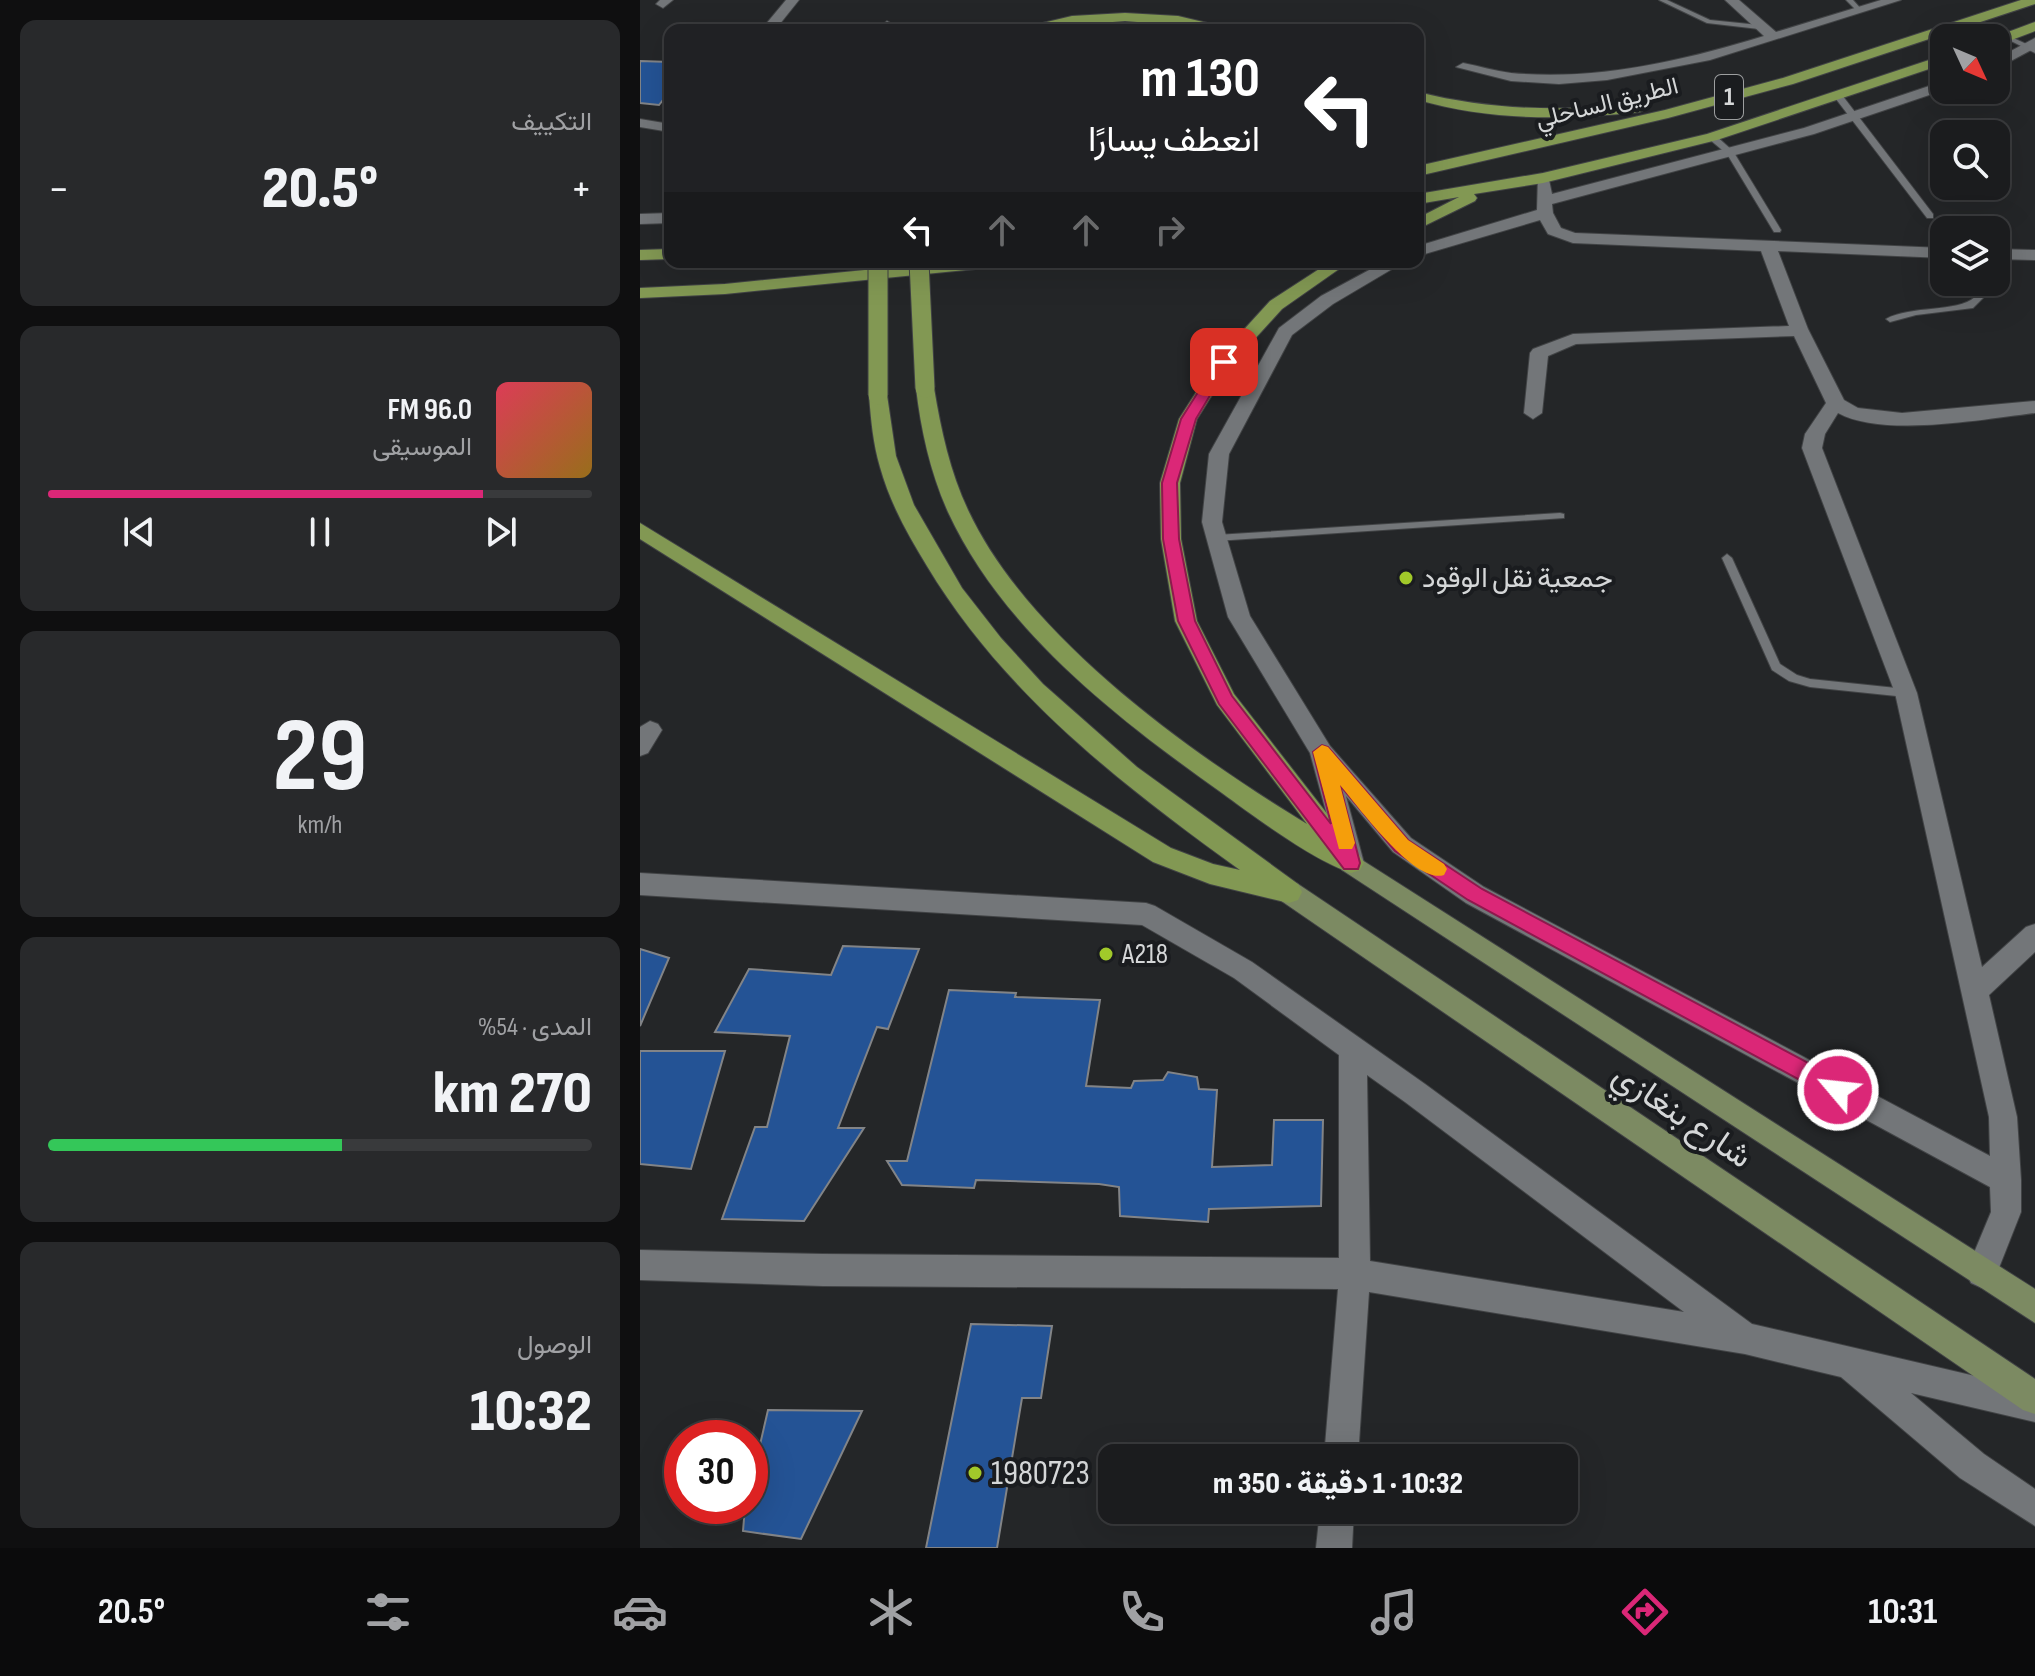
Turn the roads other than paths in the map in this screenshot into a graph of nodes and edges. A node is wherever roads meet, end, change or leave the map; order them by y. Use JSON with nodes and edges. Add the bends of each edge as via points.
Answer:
{"nodes":[{"id":1,"x":793,"y":0,"type":"edge"},
{"id":2,"x":1662,"y":0,"type":"edge"},
{"id":3,"x":1731,"y":0,"type":"edge"},
{"id":4,"x":1895,"y":0,"type":"edge"},
{"id":5,"x":2034,"y":0,"type":"edge"},
{"id":6,"x":1854,"y":5,"type":"edge"},
{"id":7,"x":773,"y":24,"type":"edge"},
{"id":8,"x":1051,"y":24,"type":"edge"},
{"id":9,"x":1195,"y":24,"type":"edge"},
{"id":10,"x":2035,"y":26,"type":"edge"},
{"id":11,"x":1759,"y":27,"type":"junction"},
{"id":12,"x":1772,"y":36,"type":"junction"},
{"id":13,"x":2010,"y":36,"type":"edge"},
{"id":14,"x":2010,"y":41,"type":"edge"},
{"id":15,"x":2032,"y":47,"type":"edge"},
{"id":16,"x":2010,"y":58,"type":"edge"},
{"id":17,"x":1930,"y":64,"type":"edge"},
{"id":18,"x":1463,"y":67,"type":"dead end"},
{"id":19,"x":1788,"y":81,"type":"junction"},
{"id":20,"x":1930,"y":90,"type":"edge"},
{"id":21,"x":1424,"y":97,"type":"edge"},
{"id":22,"x":1839,"y":97,"type":"junction"},
{"id":23,"x":1855,"y":115,"type":"junction"},
{"id":24,"x":640,"y":123,"type":"edge"},
{"id":25,"x":664,"y":125,"type":"edge"},
{"id":26,"x":1712,"y":137,"type":"junction"},
{"id":27,"x":1730,"y":153,"type":"junction"},
{"id":28,"x":1424,"y":170,"type":"edge"},
{"id":29,"x":1543,"y":178,"type":"junction"},
{"id":30,"x":1489,"y":187,"type":"junction"},
{"id":31,"x":1424,"y":198,"type":"edge"},
{"id":32,"x":1544,"y":207,"type":"junction"},
{"id":33,"x":1930,"y":216,"type":"dead end"},
{"id":34,"x":664,"y":218,"type":"edge"},
{"id":35,"x":640,"y":219,"type":"edge"},
{"id":36,"x":1424,"y":221,"type":"edge"},
{"id":37,"x":1777,"y":230,"type":"dead end"},
{"id":38,"x":1768,"y":247,"type":"junction"},
{"id":39,"x":1424,"y":249,"type":"edge"},
{"id":40,"x":1930,"y":253,"type":"edge"},
{"id":41,"x":664,"y":254,"type":"edge"},
{"id":42,"x":2010,"y":254,"type":"edge"},
{"id":43,"x":640,"y":255,"type":"edge"},
{"id":44,"x":2035,"y":255,"type":"edge"},
{"id":45,"x":878,"y":268,"type":"edge"},
{"id":46,"x":919,"y":268,"type":"edge"},
{"id":47,"x":936,"y":268,"type":"edge"},
{"id":48,"x":1332,"y":268,"type":"edge"},
{"id":49,"x":1385,"y":268,"type":"edge"},
{"id":50,"x":640,"y":293,"type":"edge"},
{"id":51,"x":1979,"y":296,"type":"edge"},
{"id":52,"x":1890,"y":319,"type":"dead end"},
{"id":53,"x":1798,"y":331,"type":"junction"},
{"id":54,"x":1835,"y":403,"type":"junction"},
{"id":55,"x":2035,"y":407,"type":"edge"},
{"id":56,"x":1533,"y":413,"type":"dead end"},
{"id":57,"x":1560,"y":516,"type":"dead end"},
{"id":58,"x":640,"y":530,"type":"edge"},
{"id":59,"x":1216,"y":538,"type":"junction"},
{"id":60,"x":1727,"y":558,"type":"dead end"},
{"id":61,"x":1906,"y":693,"type":"junction"},
{"id":62,"x":1322,"y":752,"type":"junction"},
{"id":63,"x":1351,"y":863,"type":"junction"},
{"id":64,"x":640,"y":884,"type":"edge"},
{"id":65,"x":1289,"y":892,"type":"junction"},
{"id":66,"x":2035,"y":935,"type":"edge"},
{"id":67,"x":1975,"y":991,"type":"junction"},
{"id":68,"x":1353,"y":1050,"type":"junction"},
{"id":69,"x":2006,"y":1180,"type":"junction"},
{"id":70,"x":640,"y":1265,"type":"edge"},
{"id":71,"x":1982,"y":1272,"type":"junction"},
{"id":72,"x":1355,"y":1274,"type":"junction"},
{"id":73,"x":2035,"y":1307,"type":"edge"},
{"id":74,"x":1745,"y":1338,"type":"junction"},
{"id":75,"x":1848,"y":1362,"type":"junction"},
{"id":76,"x":2035,"y":1398,"type":"edge"},
{"id":77,"x":2035,"y":1406,"type":"edge"},
{"id":78,"x":1342,"y":1444,"type":"edge"},
{"id":79,"x":2035,"y":1509,"type":"edge"},
{"id":80,"x":1336,"y":1524,"type":"edge"},
{"id":81,"x":1334,"y":1548,"type":"edge"}],
"edges":[{"from":1,"to":7,"type":"street"},
{"from":2,"to":11,"type":"lane","via":[[1709,22]]},
{"from":3,"to":11,"type":"street"},
{"from":4,"to":6,"type":"street"},
{"from":5,"to":19,"type":"highway","name":"الطريق الساحلي","number":"1"},
{"from":6,"to":12,"type":"street"},
{"from":8,"to":9,"type":"highway","via":[[1126,17]]},
{"from":10,"to":13,"type":"highway"},
{"from":11,"to":12,"type":"street"},
{"from":12,"to":18,"type":"street","via":[[1694,59],[1583,78],[1510,77]]},
{"from":14,"to":15,"type":"lane"},
{"from":15,"to":16,"type":"street"},
{"from":17,"to":22,"type":"highway"},
{"from":19,"to":21,"type":"highway","via":[[1577,115],[1496,111]]},
{"from":19,"to":28,"type":"highway","name":"الطريق الساحلي","number":"1"},
{"from":20,"to":23,"type":"street"},
{"from":22,"to":23,"type":"lane"},
{"from":22,"to":26,"type":"highway"},
{"from":23,"to":27,"type":"street"},
{"from":23,"to":33,"type":"lane"},
{"from":24,"to":25,"type":"street"},
{"from":26,"to":27,"type":"lane"},
{"from":26,"to":29,"type":"highway"},
{"from":27,"to":32,"type":"street"},
{"from":27,"to":37,"type":"lane"},
{"from":29,"to":30,"type":"highway"},
{"from":29,"to":32,"type":"street"},
{"from":30,"to":31,"type":"highway"},
{"from":30,"to":36,"type":"highway"},
{"from":32,"to":38,"type":"street","via":[[1554,231],[1573,238]]},
{"from":32,"to":39,"type":"street"},
{"from":34,"to":35,"type":"street"},
{"from":38,"to":40,"type":"street"},
{"from":38,"to":53,"type":"street"},
{"from":41,"to":43,"type":"highway"},
{"from":42,"to":44,"type":"street"},
{"from":45,"to":65,"type":"highway","bridge":true,"via":[[878,395],[884,445],[904,506],[941,576],[996,650],[1064,721]]},
{"from":46,"to":63,"type":"highway","bridge":true,"via":[[933,443],[978,548],[1069,656],[1155,731],[1261,809]]},
{"from":47,"to":50,"type":"highway"},
{"from":48,"to":63,"type":"highway","via":[[1276,305],[1224,362],[1188,419],[1170,483],[1171,539],[1186,621],[1225,699]]},
{"from":49,"to":59,"type":"street","via":[[1327,300],[1285,332],[1219,454],[1212,522]]},
{"from":51,"to":52,"type":"lane","via":[[1970,306]]},
{"from":53,"to":54,"type":"street"},
{"from":53,"to":56,"type":"street","via":[[1573,339],[1556,344],[1539,353]]},
{"from":54,"to":55,"type":"street","via":[[1850,413],[1879,419]]},
{"from":54,"to":61,"type":"street","via":[[1812,448]]},
{"from":57,"to":59,"type":"lane"},
{"from":58,"to":65,"type":"highway","via":[[1162,855],[1210,874]]},
{"from":59,"to":62,"type":"street","via":[[1239,617]]},
{"from":60,"to":61,"type":"lane","via":[[1776,667],[1810,683]]},
{"from":61,"to":67,"type":"street"},
{"from":62,"to":63,"type":"street"},
{"from":62,"to":69,"type":"street","via":[[1402,845],[1475,895]]},
{"from":63,"to":71,"type":"main road","name":"شارع بنغازي"},
{"from":64,"to":68,"type":"street","via":[[1146,914],[1243,970]]},
{"from":65,"to":76,"type":"main road","name":"شارع بنغازي"},
{"from":66,"to":67,"type":"street"},
{"from":67,"to":69,"type":"street","via":[[2003,1117]]},
{"from":68,"to":72,"type":"street"},
{"from":68,"to":74,"type":"street"},
{"from":69,"to":71,"type":"street","via":[[2006,1212]]},
{"from":70,"to":72,"type":"street"},
{"from":71,"to":73,"type":"main road","name":"شارع بنغازي"},
{"from":72,"to":74,"type":"street"},
{"from":72,"to":78,"type":"street"},
{"from":74,"to":75,"type":"street"},
{"from":75,"to":77,"type":"street"},
{"from":75,"to":79,"type":"street","via":[[1972,1466]]},
{"from":80,"to":81,"type":"street"}]}
